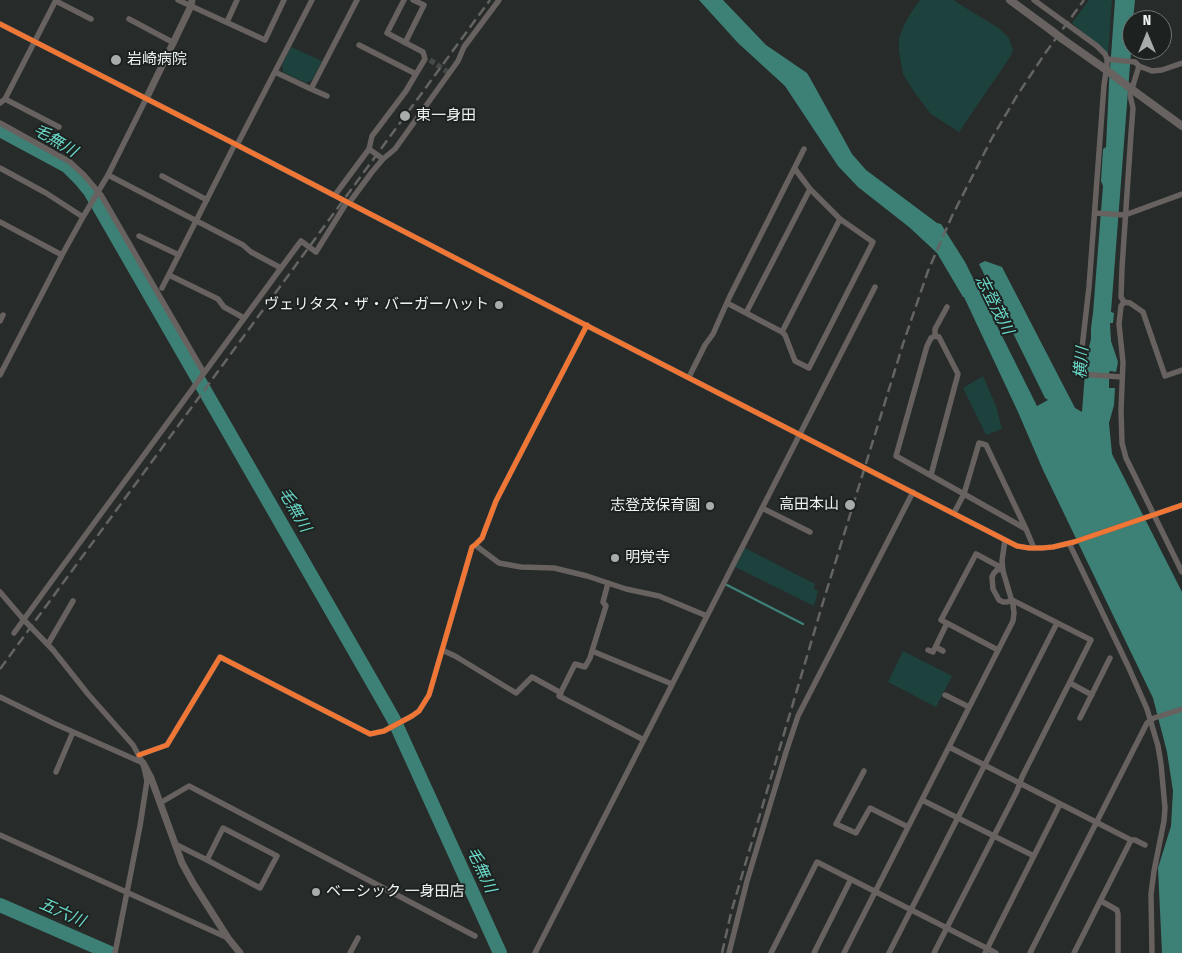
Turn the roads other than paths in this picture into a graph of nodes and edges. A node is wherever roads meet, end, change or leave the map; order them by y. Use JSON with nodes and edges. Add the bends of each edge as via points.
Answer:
{"nodes":[{"id":1,"x":178,"y":0,"type":"edge"},
{"id":2,"x":237,"y":0,"type":"edge"},
{"id":3,"x":284,"y":0,"type":"edge"},
{"id":4,"x":312,"y":0,"type":"edge"},
{"id":5,"x":357,"y":0,"type":"edge"},
{"id":6,"x":404,"y":0,"type":"edge"},
{"id":7,"x":413,"y":0,"type":"edge"},
{"id":8,"x":499,"y":0,"type":"edge"},
{"id":9,"x":1010,"y":0,"type":"edge"},
{"id":10,"x":1034,"y":0,"type":"edge"},
{"id":11,"x":55,"y":1,"type":"edge"},
{"id":12,"x":192,"y":3,"type":"edge"},
{"id":13,"x":92,"y":19,"type":"dead end"},
{"id":14,"x":129,"y":19,"type":"dead end"},
{"id":15,"x":227,"y":22,"type":"junction"},
{"id":16,"x":0,"y":24,"type":"edge"},
{"id":17,"x":34,"y":42,"type":"junction"},
{"id":18,"x":405,"y":42,"type":"junction"},
{"id":19,"x":174,"y":43,"type":"junction"},
{"id":20,"x":359,"y":45,"type":"dead end"},
{"id":21,"x":1108,"y":59,"type":"junction"},
{"id":22,"x":1182,"y":63,"type":"edge"},
{"id":23,"x":1137,"y":64,"type":"junction"},
{"id":24,"x":275,"y":72,"type":"junction"},
{"id":25,"x":416,"y":74,"type":"junction"},
{"id":26,"x":311,"y":89,"type":"junction"},
{"id":27,"x":327,"y":96,"type":"dead end"},
{"id":28,"x":146,"y":99,"type":"junction"},
{"id":29,"x":2,"y":101,"type":"edge"},
{"id":30,"x":0,"y":123,"type":"edge"},
{"id":31,"x":1182,"y":126,"type":"edge"},
{"id":32,"x":59,"y":127,"type":"dead end"},
{"id":33,"x":236,"y":145,"type":"junction"},
{"id":34,"x":369,"y":149,"type":"junction"},
{"id":35,"x":804,"y":149,"type":"dead end"},
{"id":36,"x":383,"y":159,"type":"junction"},
{"id":37,"x":0,"y":168,"type":"edge"},
{"id":38,"x":795,"y":169,"type":"junction"},
{"id":39,"x":108,"y":175,"type":"junction"},
{"id":40,"x":162,"y":176,"type":"dead end"},
{"id":41,"x":810,"y":190,"type":"junction"},
{"id":42,"x":98,"y":193,"type":"junction"},
{"id":43,"x":1182,"y":194,"type":"edge"},
{"id":44,"x":335,"y":195,"type":"junction"},
{"id":45,"x":207,"y":200,"type":"junction"},
{"id":46,"x":348,"y":203,"type":"junction"},
{"id":47,"x":1095,"y":213,"type":"junction"},
{"id":48,"x":1125,"y":215,"type":"junction"},
{"id":49,"x":83,"y":217,"type":"junction"},
{"id":50,"x":840,"y":219,"type":"junction"},
{"id":51,"x":196,"y":221,"type":"junction"},
{"id":52,"x":0,"y":222,"type":"edge"},
{"id":53,"x":139,"y":236,"type":"dead end"},
{"id":54,"x":179,"y":254,"type":"junction"},
{"id":55,"x":62,"y":255,"type":"junction"},
{"id":56,"x":281,"y":268,"type":"junction"},
{"id":57,"x":168,"y":275,"type":"junction"},
{"id":58,"x":875,"y":287,"type":"dead end"},
{"id":59,"x":162,"y":288,"type":"dead end"},
{"id":60,"x":1124,"y":302,"type":"junction"},
{"id":61,"x":727,"y":303,"type":"junction"},
{"id":62,"x":947,"y":307,"type":"dead end"},
{"id":63,"x":746,"y":313,"type":"junction"},
{"id":64,"x":3,"y":315,"type":"dead end"},
{"id":65,"x":244,"y":318,"type":"junction"},
{"id":66,"x":0,"y":322,"type":"edge"},
{"id":67,"x":587,"y":325,"type":"junction"},
{"id":68,"x":782,"y":332,"type":"junction"},
{"id":69,"x":935,"y":336,"type":"junction"},
{"id":70,"x":1182,"y":370,"type":"edge"},
{"id":71,"x":203,"y":374,"type":"junction"},
{"id":72,"x":0,"y":375,"type":"edge"},
{"id":73,"x":689,"y":377,"type":"junction"},
{"id":74,"x":1122,"y":377,"type":"junction"},
{"id":75,"x":800,"y":434,"type":"junction"},
{"id":76,"x":931,"y":475,"type":"junction"},
{"id":77,"x":913,"y":492,"type":"junction"},
{"id":78,"x":964,"y":494,"type":"junction"},
{"id":79,"x":1182,"y":506,"type":"edge"},
{"id":80,"x":762,"y":508,"type":"junction"},
{"id":81,"x":954,"y":513,"type":"junction"},
{"id":82,"x":1153,"y":516,"type":"junction"},
{"id":83,"x":1026,"y":529,"type":"junction"},
{"id":84,"x":810,"y":532,"type":"dead end"},
{"id":85,"x":1005,"y":540,"type":"junction"},
{"id":86,"x":1072,"y":543,"type":"junction"},
{"id":87,"x":475,"y":545,"type":"junction"},
{"id":88,"x":1034,"y":548,"type":"junction"},
{"id":89,"x":1003,"y":568,"type":"junction"},
{"id":90,"x":1182,"y":572,"type":"edge"},
{"id":91,"x":608,"y":583,"type":"junction"},
{"id":92,"x":0,"y":592,"type":"edge"},
{"id":93,"x":1012,"y":600,"type":"junction"},
{"id":94,"x":74,"y":601,"type":"dead end"},
{"id":95,"x":707,"y":616,"type":"junction"},
{"id":96,"x":24,"y":620,"type":"junction"},
{"id":97,"x":947,"y":623,"type":"junction"},
{"id":98,"x":1057,"y":623,"type":"junction"},
{"id":99,"x":14,"y":633,"type":"dead end"},
{"id":100,"x":48,"y":644,"type":"junction"},
{"id":101,"x":936,"y":647,"type":"junction"},
{"id":102,"x":442,"y":650,"type":"junction"},
{"id":103,"x":928,"y":650,"type":"dead end"},
{"id":104,"x":998,"y":650,"type":"junction"},
{"id":105,"x":592,"y":651,"type":"junction"},
{"id":106,"x":943,"y":651,"type":"dead end"},
{"id":107,"x":1110,"y":658,"type":"dead end"},
{"id":108,"x":1070,"y":683,"type":"junction"},
{"id":109,"x":672,"y":684,"type":"junction"},
{"id":110,"x":561,"y":693,"type":"junction"},
{"id":111,"x":945,"y":695,"type":"dead end"},
{"id":112,"x":1092,"y":695,"type":"junction"},
{"id":113,"x":0,"y":697,"type":"edge"},
{"id":114,"x":969,"y":707,"type":"junction"},
{"id":115,"x":1182,"y":710,"type":"edge"},
{"id":116,"x":1080,"y":718,"type":"dead end"},
{"id":117,"x":1152,"y":719,"type":"junction"},
{"id":118,"x":73,"y":732,"type":"junction"},
{"id":119,"x":644,"y":740,"type":"junction"},
{"id":120,"x":949,"y":747,"type":"junction"},
{"id":121,"x":139,"y":755,"type":"junction"},
{"id":122,"x":143,"y":763,"type":"junction"},
{"id":123,"x":984,"y":766,"type":"junction"},
{"id":124,"x":864,"y":771,"type":"dead end"},
{"id":125,"x":56,"y":772,"type":"dead end"},
{"id":126,"x":149,"y":780,"type":"junction"},
{"id":127,"x":1020,"y":784,"type":"junction"},
{"id":128,"x":922,"y":800,"type":"junction"},
{"id":129,"x":160,"y":803,"type":"junction"},
{"id":130,"x":1060,"y":804,"type":"junction"},
{"id":131,"x":958,"y":818,"type":"junction"},
{"id":132,"x":1096,"y":823,"type":"junction"},
{"id":133,"x":908,"y":827,"type":"junction"},
{"id":134,"x":0,"y":836,"type":"edge"},
{"id":135,"x":994,"y":836,"type":"junction"},
{"id":136,"x":1131,"y":840,"type":"junction"},
{"id":137,"x":175,"y":844,"type":"junction"},
{"id":138,"x":1144,"y":845,"type":"dead end"},
{"id":139,"x":1034,"y":856,"type":"junction"},
{"id":140,"x":208,"y":860,"type":"junction"},
{"id":141,"x":851,"y":880,"type":"junction"},
{"id":142,"x":126,"y":892,"type":"junction"},
{"id":143,"x":875,"y":892,"type":"junction"},
{"id":144,"x":1101,"y":901,"type":"junction"},
{"id":145,"x":911,"y":910,"type":"junction"},
{"id":146,"x":947,"y":928,"type":"junction"},
{"id":147,"x":475,"y":936,"type":"dead end"},
{"id":148,"x":228,"y":938,"type":"junction"},
{"id":149,"x":358,"y":938,"type":"dead end"},
{"id":150,"x":986,"y":951,"type":"edge"},
{"id":151,"x":115,"y":953,"type":"edge"},
{"id":152,"x":240,"y":953,"type":"edge"},
{"id":153,"x":350,"y":953,"type":"edge"},
{"id":154,"x":536,"y":953,"type":"edge"},
{"id":155,"x":729,"y":953,"type":"edge"},
{"id":156,"x":770,"y":953,"type":"edge"},
{"id":157,"x":814,"y":953,"type":"edge"},
{"id":158,"x":844,"y":953,"type":"edge"},
{"id":159,"x":889,"y":953,"type":"edge"},
{"id":160,"x":934,"y":953,"type":"edge"},
{"id":161,"x":996,"y":953,"type":"edge"},
{"id":162,"x":1030,"y":953,"type":"edge"},
{"id":163,"x":1074,"y":953,"type":"edge"},
{"id":164,"x":1118,"y":953,"type":"edge"},
{"id":165,"x":1152,"y":953,"type":"edge"}],
"edges":[{"from":1,"to":12,"type":"street"},
{"from":2,"to":15,"type":"street"},
{"from":3,"to":15,"type":"street","via":[[265,40]]},
{"from":4,"to":24,"type":"street"},
{"from":5,"to":26,"type":"street"},
{"from":6,"to":18,"type":"street","via":[[387,33]]},
{"from":7,"to":18,"type":"street","via":[[424,5]]},
{"from":8,"to":36,"type":"street","via":[[395,149]]},
{"from":9,"to":31,"type":"main road","bridge":true},
{"from":10,"to":21,"type":"street","via":[[1097,46]]},
{"from":11,"to":13,"type":"street"},
{"from":11,"to":17,"type":"street"},
{"from":12,"to":15,"type":"street"},
{"from":12,"to":19,"type":"street"},
{"from":14,"to":19,"type":"street"},
{"from":16,"to":17,"type":"street"},
{"from":17,"to":28,"type":"street"},
{"from":17,"to":29,"type":"street"},
{"from":18,"to":25,"type":"street","via":[[424,52],[427,60]]},
{"from":19,"to":28,"type":"street"},
{"from":20,"to":25,"type":"street"},
{"from":21,"to":23,"type":"street"},
{"from":21,"to":47,"type":"street"},
{"from":22,"to":23,"type":"street","via":[[1152,71]]},
{"from":23,"to":48,"type":"street","via":[[1130,95],[1132,134]]},
{"from":24,"to":26,"type":"street"},
{"from":24,"to":33,"type":"street"},
{"from":25,"to":34,"type":"street","via":[[372,136]]},
{"from":26,"to":27,"type":"street"},
{"from":28,"to":33,"type":"street"},
{"from":28,"to":39,"type":"street"},
{"from":29,"to":32,"type":"street"},
{"from":30,"to":42,"type":"street","via":[[70,162]]},
{"from":33,"to":44,"type":"street"},
{"from":33,"to":45,"type":"street"},
{"from":34,"to":36,"type":"street"},
{"from":34,"to":44,"type":"street"},
{"from":35,"to":38,"type":"street"},
{"from":36,"to":46,"type":"street"},
{"from":37,"to":49,"type":"street"},
{"from":38,"to":41,"type":"street"},
{"from":38,"to":61,"type":"street"},
{"from":39,"to":42,"type":"street"},
{"from":39,"to":51,"type":"street"},
{"from":40,"to":45,"type":"street"},
{"from":41,"to":50,"type":"street"},
{"from":41,"to":63,"type":"street"},
{"from":42,"to":49,"type":"street"},
{"from":42,"to":71,"type":"street"},
{"from":43,"to":48,"type":"street"},
{"from":44,"to":46,"type":"street"},
{"from":45,"to":51,"type":"street"},
{"from":46,"to":56,"type":"street","via":[[316,252],[301,241]]},
{"from":46,"to":67,"type":"street"},
{"from":47,"to":48,"type":"street"},
{"from":47,"to":74,"type":"street","via":[[1079,374]]},
{"from":48,"to":60,"type":"street","via":[[1121,297]]},
{"from":49,"to":55,"type":"street"},
{"from":50,"to":68,"type":"street"},
{"from":50,"to":68,"type":"street","via":[[872,242],[808,368],[795,361]]},
{"from":51,"to":54,"type":"street"},
{"from":51,"to":56,"type":"street"},
{"from":52,"to":55,"type":"street"},
{"from":53,"to":54,"type":"street"},
{"from":54,"to":57,"type":"street"},
{"from":55,"to":72,"type":"street"},
{"from":56,"to":65,"type":"street"},
{"from":57,"to":59,"type":"street"},
{"from":57,"to":65,"type":"street","via":[[218,299],[224,307]]},
{"from":58,"to":75,"type":"street"},
{"from":60,"to":70,"type":"street","via":[[1143,312],[1165,376]]},
{"from":60,"to":74,"type":"street","via":[[1120,324]]},
{"from":61,"to":63,"type":"street"},
{"from":61,"to":73,"type":"street"},
{"from":62,"to":69,"type":"street","via":[[935,329]]},
{"from":63,"to":68,"type":"street"},
{"from":64,"to":66,"type":"street"},
{"from":65,"to":71,"type":"street"},
{"from":67,"to":73,"type":"street"},
{"from":67,"to":87,"type":"street","via":[[496,501],[482,538]]},
{"from":69,"to":76,"type":"street","via":[[940,337],[958,374]]},
{"from":69,"to":76,"type":"street","via":[[930,338],[927,346],[896,456]]},
{"from":71,"to":96,"type":"street"},
{"from":73,"to":75,"type":"street"},
{"from":74,"to":82,"type":"street","via":[[1122,443]]},
{"from":75,"to":77,"type":"street"},
{"from":75,"to":80,"type":"street"},
{"from":76,"to":78,"type":"street"},
{"from":77,"to":81,"type":"street"},
{"from":77,"to":155,"type":"street","via":[[798,716],[755,853]]},
{"from":78,"to":81,"type":"street"},
{"from":78,"to":83,"type":"street"},
{"from":78,"to":83,"type":"street","via":[[979,443],[986,445]]},
{"from":79,"to":82,"type":"street"},
{"from":80,"to":84,"type":"street"},
{"from":80,"to":95,"type":"street"},
{"from":81,"to":85,"type":"street"},
{"from":82,"to":86,"type":"street"},
{"from":82,"to":90,"type":"street"},
{"from":83,"to":88,"type":"street"},
{"from":85,"to":88,"type":"street","via":[[1017,546]]},
{"from":85,"to":89,"type":"street"},
{"from":86,"to":88,"type":"street"},
{"from":86,"to":117,"type":"street"},
{"from":87,"to":91,"type":"street","via":[[503,564],[554,568]]},
{"from":87,"to":102,"type":"street"},
{"from":89,"to":93,"type":"street"},
{"from":89,"to":93,"type":"street","via":[[994,572],[993,589],[999,600]]},
{"from":89,"to":97,"type":"street","via":[[976,554],[941,620]]},
{"from":91,"to":95,"type":"street","via":[[659,596]]},
{"from":91,"to":105,"type":"street","via":[[603,602],[606,606]]},
{"from":92,"to":96,"type":"street"},
{"from":93,"to":98,"type":"street"},
{"from":93,"to":104,"type":"street","via":[[1013,621]]},
{"from":94,"to":100,"type":"street"},
{"from":95,"to":109,"type":"street"},
{"from":96,"to":99,"type":"street"},
{"from":96,"to":100,"type":"street"},
{"from":97,"to":101,"type":"street"},
{"from":97,"to":104,"type":"street"},
{"from":98,"to":108,"type":"street","via":[[1091,640]]},
{"from":98,"to":123,"type":"street"},
{"from":100,"to":121,"type":"street"},
{"from":101,"to":103,"type":"street","via":[[933,652]]},
{"from":101,"to":106,"type":"street"},
{"from":102,"to":110,"type":"street","via":[[516,693],[532,677]]},
{"from":102,"to":121,"type":"street","via":[[429,695],[422,706],[412,716],[375,734],[220,657],[167,746]]},
{"from":104,"to":114,"type":"street"},
{"from":105,"to":109,"type":"street"},
{"from":105,"to":110,"type":"street","via":[[585,667],[575,664]]},
{"from":107,"to":112,"type":"street"},
{"from":108,"to":112,"type":"street"},
{"from":108,"to":127,"type":"street"},
{"from":109,"to":119,"type":"street"},
{"from":110,"to":119,"type":"street","via":[[559,696]]},
{"from":111,"to":114,"type":"street"},
{"from":112,"to":116,"type":"street"},
{"from":113,"to":118,"type":"street"},
{"from":114,"to":120,"type":"street"},
{"from":115,"to":117,"type":"street"},
{"from":117,"to":132,"type":"street","via":[[1147,723]]},
{"from":117,"to":165,"type":"street","via":[[1165,808],[1151,894]]},
{"from":118,"to":122,"type":"street"},
{"from":118,"to":125,"type":"street"},
{"from":119,"to":154,"type":"street"},
{"from":120,"to":123,"type":"street"},
{"from":120,"to":128,"type":"street"},
{"from":121,"to":122,"type":"street"},
{"from":122,"to":126,"type":"street"},
{"from":123,"to":127,"type":"street"},
{"from":123,"to":131,"type":"street"},
{"from":124,"to":133,"type":"street","via":[[836,824],[856,833],[870,808]]},
{"from":126,"to":129,"type":"street"},
{"from":126,"to":142,"type":"street"},
{"from":127,"to":130,"type":"street"},
{"from":127,"to":135,"type":"street"},
{"from":128,"to":131,"type":"street"},
{"from":128,"to":133,"type":"street"},
{"from":129,"to":137,"type":"street"},
{"from":129,"to":147,"type":"street","via":[[189,786]]},
{"from":130,"to":132,"type":"street"},
{"from":130,"to":139,"type":"street"},
{"from":131,"to":135,"type":"street"},
{"from":131,"to":145,"type":"street"},
{"from":132,"to":136,"type":"street"},
{"from":132,"to":162,"type":"street"},
{"from":133,"to":143,"type":"street"},
{"from":134,"to":142,"type":"street"},
{"from":135,"to":139,"type":"street"},
{"from":135,"to":146,"type":"street"},
{"from":136,"to":138,"type":"street"},
{"from":136,"to":144,"type":"street"},
{"from":137,"to":140,"type":"street"},
{"from":137,"to":148,"type":"street","via":[[193,883]]},
{"from":139,"to":150,"type":"street"},
{"from":140,"to":140,"type":"street","via":[[260,888],[277,856],[223,828]]},
{"from":141,"to":143,"type":"street"},
{"from":141,"to":156,"type":"street","via":[[817,862]]},
{"from":141,"to":157,"type":"street"},
{"from":142,"to":148,"type":"street"},
{"from":142,"to":151,"type":"street"},
{"from":143,"to":145,"type":"street"},
{"from":143,"to":158,"type":"street"},
{"from":144,"to":163,"type":"street"},
{"from":144,"to":164,"type":"street","via":[[1117,910]]},
{"from":145,"to":146,"type":"street"},
{"from":145,"to":159,"type":"street"},
{"from":146,"to":150,"type":"street"},
{"from":146,"to":160,"type":"street"},
{"from":148,"to":152,"type":"street"},
{"from":149,"to":153,"type":"street"},
{"from":150,"to":161,"type":"street"}]}
